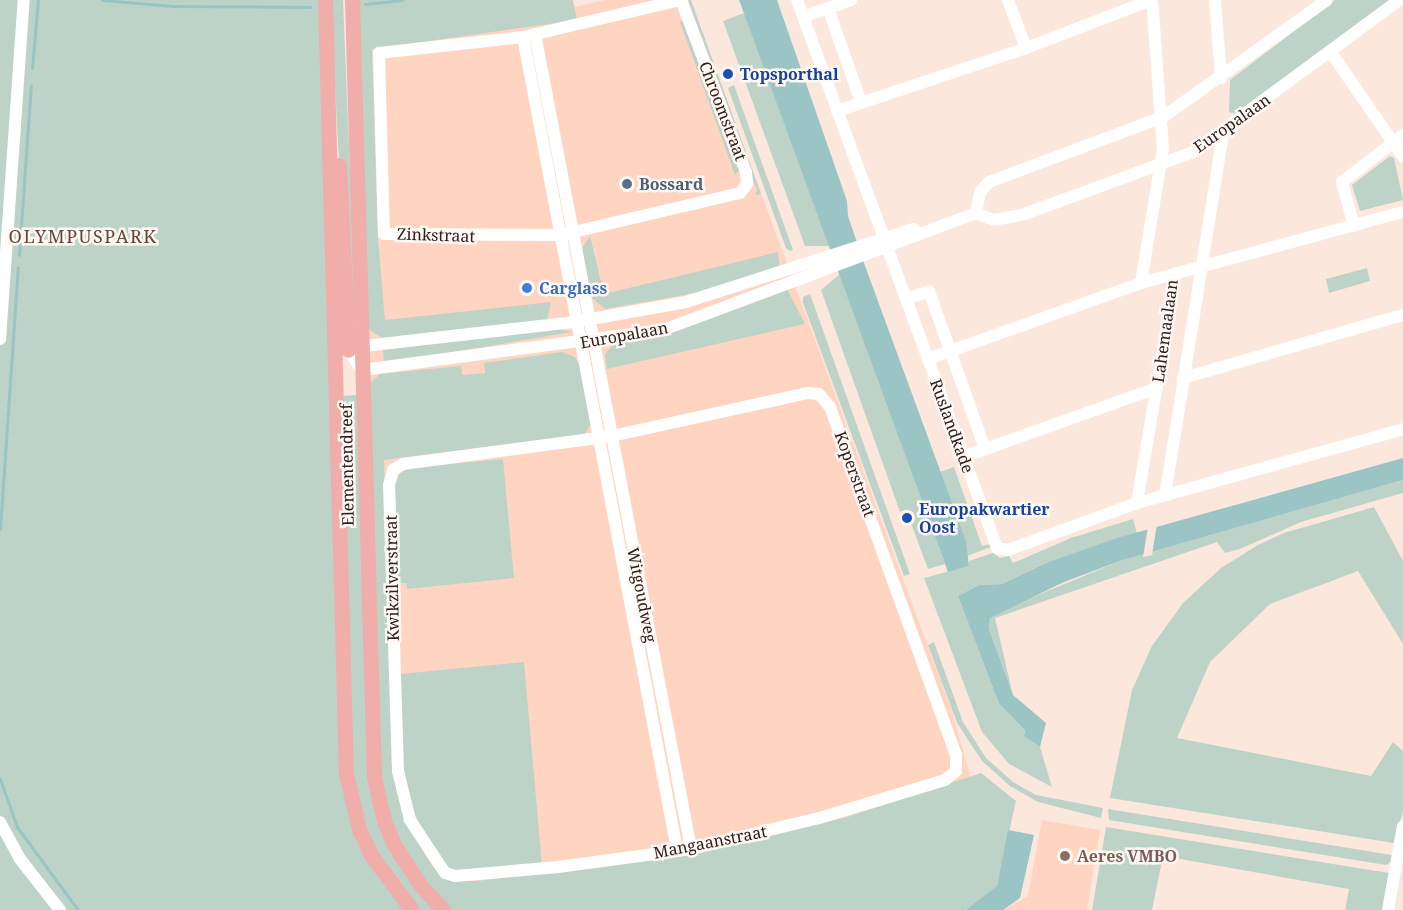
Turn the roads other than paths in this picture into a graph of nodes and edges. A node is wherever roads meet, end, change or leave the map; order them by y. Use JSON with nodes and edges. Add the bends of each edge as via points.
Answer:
{"nodes":[{"id":1,"x":24,"y":0,"type":"edge"},
{"id":2,"x":325,"y":0,"type":"edge"},
{"id":3,"x":352,"y":0,"type":"edge"},
{"id":4,"x":681,"y":0,"type":"edge"},
{"id":5,"x":796,"y":0,"type":"edge"},
{"id":6,"x":851,"y":0,"type":"edge"},
{"id":7,"x":1008,"y":0,"type":"edge"},
{"id":8,"x":1152,"y":0,"type":"edge"},
{"id":9,"x":1215,"y":0,"type":"edge"},
{"id":10,"x":1327,"y":0,"type":"edge"},
{"id":11,"x":1399,"y":0,"type":"edge"},
{"id":12,"x":828,"y":8,"type":"junction"},
{"id":13,"x":803,"y":17,"type":"junction"},
{"id":14,"x":529,"y":35,"type":"junction"},
{"id":15,"x":1026,"y":48,"type":"junction"},
{"id":16,"x":1330,"y":51,"type":"junction"},
{"id":17,"x":1221,"y":78,"type":"junction"},
{"id":18,"x":861,"y":102,"type":"junction"},
{"id":19,"x":837,"y":111,"type":"junction"},
{"id":20,"x":1163,"y":117,"type":"junction"},
{"id":21,"x":329,"y":127,"type":"junction"},
{"id":22,"x":1223,"y":132,"type":"junction"},
{"id":23,"x":1399,"y":138,"type":"edge"},
{"id":24,"x":1403,"y":157,"type":"edge"},
{"id":25,"x":1161,"y":165,"type":"junction"},
{"id":26,"x":1403,"y":212,"type":"edge"},
{"id":27,"x":976,"y":213,"type":"junction"},
{"id":28,"x":1354,"y":226,"type":"junction"},
{"id":29,"x":566,"y":235,"type":"junction"},
{"id":30,"x":884,"y":242,"type":"junction"},
{"id":31,"x":829,"y":262,"type":"junction"},
{"id":32,"x":1200,"y":265,"type":"junction"},
{"id":33,"x":1176,"y":273,"type":"junction"},
{"id":34,"x":1141,"y":283,"type":"junction"},
{"id":35,"x":906,"y":299,"type":"junction"},
{"id":36,"x":1403,"y":315,"type":"edge"},
{"id":37,"x":590,"y":320,"type":"junction"},
{"id":38,"x":574,"y":322,"type":"junction"},
{"id":39,"x":0,"y":339,"type":"edge"},
{"id":40,"x":596,"y":341,"type":"junction"},
{"id":41,"x":578,"y":343,"type":"junction"},
{"id":42,"x":355,"y":347,"type":"junction"},
{"id":43,"x":950,"y":351,"type":"junction"},
{"id":44,"x":928,"y":359,"type":"junction"},
{"id":45,"x":334,"y":361,"type":"junction"},
{"id":46,"x":362,"y":370,"type":"junction"},
{"id":47,"x":1183,"y":378,"type":"junction"},
{"id":48,"x":1156,"y":388,"type":"junction"},
{"id":49,"x":1403,"y":429,"type":"edge"},
{"id":50,"x":612,"y":436,"type":"junction"},
{"id":51,"x":598,"y":438,"type":"junction"},
{"id":52,"x":984,"y":449,"type":"junction"},
{"id":53,"x":963,"y":457,"type":"junction"},
{"id":54,"x":1165,"y":496,"type":"junction"},
{"id":55,"x":1137,"y":503,"type":"junction"},
{"id":56,"x":956,"y":771,"type":"joint"},
{"id":57,"x":0,"y":822,"type":"edge"},
{"id":58,"x":1403,"y":826,"type":"edge"},
{"id":59,"x":691,"y":849,"type":"junction"},
{"id":60,"x":676,"y":850,"type":"junction"},
{"id":61,"x":455,"y":876,"type":"joint"},
{"id":62,"x":60,"y":910,"type":"edge"},
{"id":63,"x":412,"y":910,"type":"edge"},
{"id":64,"x":443,"y":910,"type":"edge"},
{"id":65,"x":1388,"y":910,"type":"edge"}],
"edges":[{"from":1,"to":39,"type":"street"},
{"from":2,"to":21,"type":"main road","name":"Elementendreef"},
{"from":3,"to":42,"type":"main road","name":"Elementendreef"},
{"from":4,"to":14,"type":"street"},
{"from":4,"to":29,"type":"street","name":"Chroomstraat","via":[[746,172],[747,184],[730,198]]},
{"from":5,"to":13,"type":"street","name":"Ruslandkade"},
{"from":6,"to":12,"type":"street"},
{"from":7,"to":15,"type":"street"},
{"from":8,"to":15,"type":"street"},
{"from":8,"to":20,"type":"street","name":"Lahemaalaan"},
{"from":9,"to":17,"type":"street"},
{"from":10,"to":17,"type":"street"},
{"from":11,"to":16,"type":"street","name":"Europalaan"},
{"from":12,"to":13,"type":"street"},
{"from":12,"to":18,"type":"street"},
{"from":13,"to":19,"type":"street","name":"Ruslandkade"},
{"from":14,"to":29,"type":"street"},
{"from":14,"to":29,"type":"street","name":"Zinkstraat","via":[[379,53],[384,234]]},
{"from":15,"to":18,"type":"street"},
{"from":16,"to":22,"type":"street","name":"Europalaan"},
{"from":16,"to":23,"type":"street"},
{"from":17,"to":20,"type":"street"},
{"from":18,"to":19,"type":"street"},
{"from":19,"to":30,"type":"street","name":"Ruslandkade"},
{"from":20,"to":25,"type":"street","name":"Lahemaalaan"},
{"from":20,"to":27,"type":"street","via":[[988,182],[980,192]]},
{"from":21,"to":42,"type":"main road","via":[[338,150]]},
{"from":21,"to":45,"type":"main road","name":"Elementendreef"},
{"from":22,"to":25,"type":"street","name":"Europalaan","via":[[1193,152]]},
{"from":22,"to":32,"type":"street","name":"Lahemaalaan"},
{"from":23,"to":24,"type":"street"},
{"from":23,"to":28,"type":"street","via":[[1342,182]]},
{"from":25,"to":27,"type":"street","name":"Europalaan","via":[[1005,220],[985,219]]},
{"from":25,"to":34,"type":"street","name":"Lahemaalaan"},
{"from":26,"to":28,"type":"street"},
{"from":27,"to":30,"type":"street","name":"Europalaan"},
{"from":28,"to":32,"type":"street"},
{"from":29,"to":37,"type":"street","name":"Witgoudweg"},
{"from":29,"to":38,"type":"street","name":"Witgoudweg"},
{"from":30,"to":31,"type":"street","name":"Europalaan"},
{"from":30,"to":35,"type":"street","name":"Ruslandkade"},
{"from":31,"to":37,"type":"street","name":"Europalaan","via":[[729,291]]},
{"from":31,"to":40,"type":"street","name":"Europalaan","via":[[677,326]]},
{"from":32,"to":33,"type":"street"},
{"from":32,"to":47,"type":"street","name":"Lahemaalaan"},
{"from":33,"to":34,"type":"street","name":"Lahemaalaan"},
{"from":33,"to":48,"type":"street","name":"Lahemaalaan"},
{"from":34,"to":43,"type":"street"},
{"from":35,"to":43,"type":"street","name":"Ruslandkade","via":[[929,291]]},
{"from":35,"to":44,"type":"street","name":"Ruslandkade"},
{"from":36,"to":47,"type":"street"},
{"from":37,"to":38,"type":"street","name":"Europalaan"},
{"from":37,"to":40,"type":"street","name":"Witgoudweg"},
{"from":38,"to":41,"type":"street","name":"Witgoudweg"},
{"from":38,"to":42,"type":"street","name":"Europalaan"},
{"from":40,"to":41,"type":"street","name":"Europalaan"},
{"from":40,"to":50,"type":"street","name":"Witgoudweg"},
{"from":41,"to":46,"type":"street","name":"Europalaan"},
{"from":41,"to":51,"type":"street","name":"Witgoudweg"},
{"from":42,"to":45,"type":"street"},
{"from":42,"to":46,"type":"main road","name":"Elementendreef"},
{"from":43,"to":44,"type":"street"},
{"from":43,"to":52,"type":"street","name":"Ruslandkade"},
{"from":44,"to":53,"type":"street","name":"Ruslandkade"},
{"from":45,"to":63,"type":"main road","name":"Elementendreef","via":[[346,774],[359,829],[370,855]]},
{"from":46,"to":64,"type":"main road","name":"Elementendreef","via":[[374,777],[394,845],[421,886]]},
{"from":47,"to":54,"type":"street","name":"Lahemaalaan"},
{"from":48,"to":52,"type":"street"},
{"from":48,"to":55,"type":"street","name":"Lahemaalaan"},
{"from":49,"to":54,"type":"street"},
{"from":50,"to":51,"type":"street","name":"Koperstraat"},
{"from":50,"to":56,"type":"street","name":"Koperstraat","via":[[808,393],[824,397],[956,755]]},
{"from":50,"to":59,"type":"street","name":"Witgoudweg"},
{"from":51,"to":60,"type":"street","name":"Witgoudweg"},
{"from":51,"to":61,"type":"street","name":"Kwikzilverstraat","via":[[403,464],[393,470],[389,485],[398,771],[410,820],[437,864]]},
{"from":52,"to":53,"type":"street"},
{"from":53,"to":55,"type":"street","name":"Ruslandkade","via":[[997,548],[1002,550]]},
{"from":54,"to":55,"type":"street"},
{"from":56,"to":59,"type":"street","name":"Mangaanstraat","via":[[945,780],[819,818]]},
{"from":57,"to":62,"type":"street","via":[[20,859]]},
{"from":58,"to":65,"type":"street"},
{"from":59,"to":60,"type":"street","name":"Mangaanstraat"},
{"from":60,"to":61,"type":"street","name":"Mangaanstraat","via":[[558,867]]}]}
